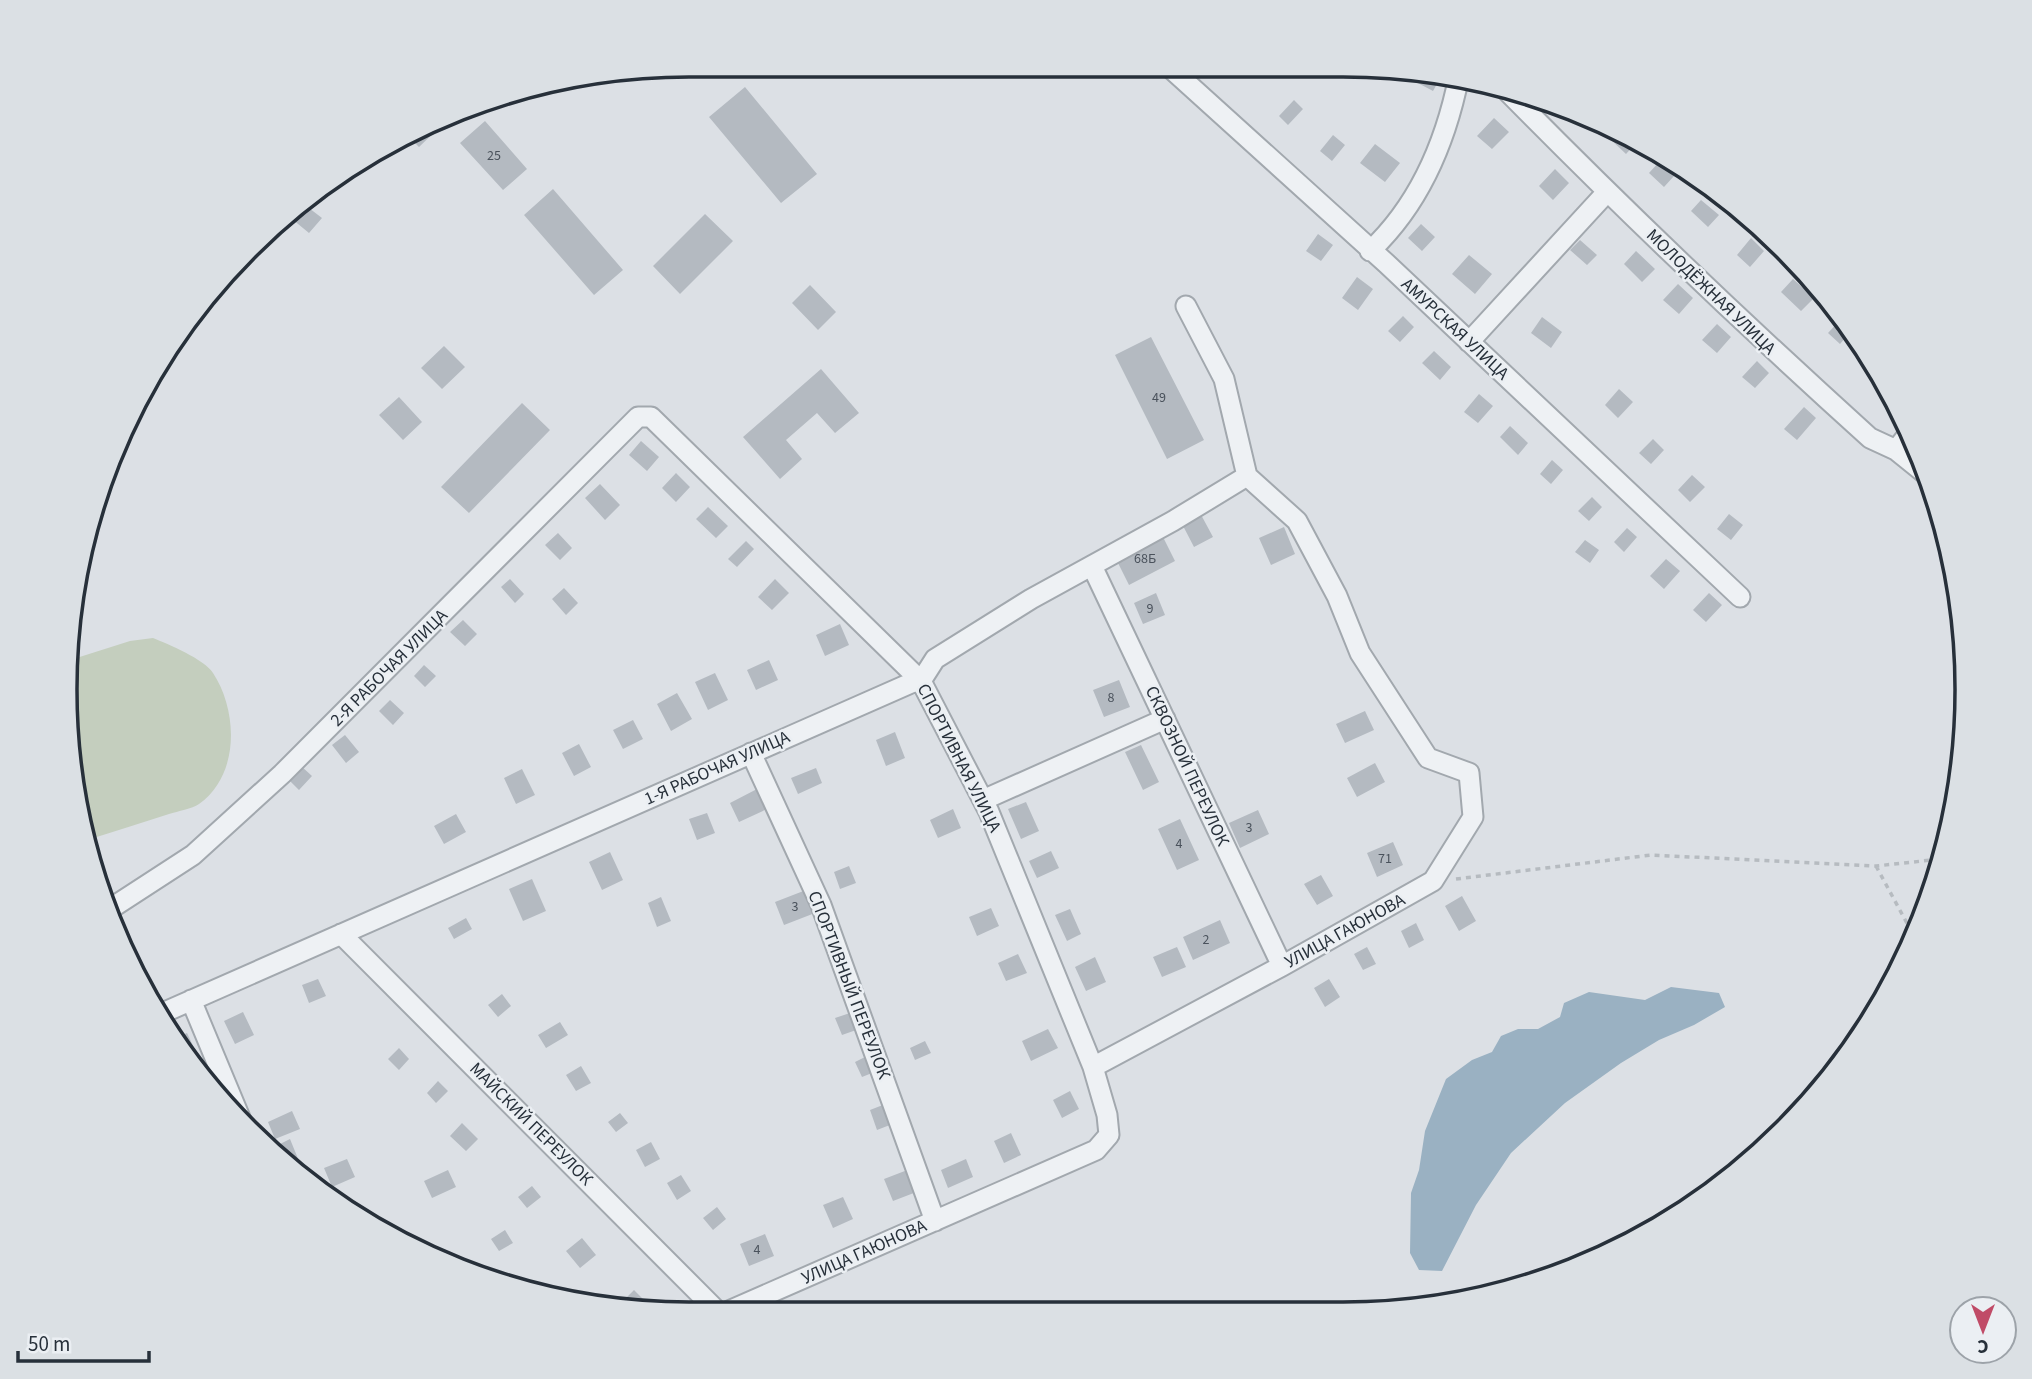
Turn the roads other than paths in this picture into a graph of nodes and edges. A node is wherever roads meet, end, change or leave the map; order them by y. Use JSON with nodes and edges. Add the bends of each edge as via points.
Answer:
{"nodes":[{"id":1,"x":1180,"y":77,"type":"edge"},
{"id":2,"x":1456,"y":88,"type":"edge"},
{"id":3,"x":1520,"y":104,"type":"edge"},
{"id":4,"x":1607,"y":192,"type":"junction"},
{"id":5,"x":1370,"y":251,"type":"junction"},
{"id":6,"x":1186,"y":306,"type":"dead end"},
{"id":7,"x":1469,"y":342,"type":"junction"},
{"id":8,"x":651,"y":417,"type":"joint"},
{"id":9,"x":1902,"y":442,"type":"edge"},
{"id":10,"x":1896,"y":450,"type":"junction"},
{"id":11,"x":1910,"y":462,"type":"edge"},
{"id":12,"x":1247,"y":476,"type":"junction"},
{"id":13,"x":1092,"y":566,"type":"junction"},
{"id":14,"x":1740,"y":597,"type":"dead end"},
{"id":15,"x":921,"y":681,"type":"junction"},
{"id":16,"x":1165,"y":719,"type":"junction"},
{"id":17,"x":751,"y":754,"type":"junction"},
{"id":18,"x":982,"y":800,"type":"junction"},
{"id":19,"x":117,"y":904,"type":"edge"},
{"id":20,"x":341,"y":934,"type":"junction"},
{"id":21,"x":1282,"y":966,"type":"junction"},
{"id":22,"x":191,"y":1000,"type":"junction"},
{"id":23,"x":168,"y":1010,"type":"edge"},
{"id":24,"x":1093,"y":1067,"type":"junction"},
{"id":25,"x":230,"y":1094,"type":"edge"},
{"id":26,"x":935,"y":1221,"type":"junction"},
{"id":27,"x":709,"y":1302,"type":"edge"},
{"id":28,"x":749,"y":1302,"type":"edge"}],
"edges":[{"from":1,"to":5,"type":"street","name":"АМУРСКАЯ УЛИЦА"},
{"from":2,"to":5,"type":"street","via":[[1437,154],[1411,202]]},
{"from":3,"to":4,"type":"street","name":"МОЛОДЁЖНАЯ УЛИЦА"},
{"from":4,"to":7,"type":"street"},
{"from":4,"to":10,"type":"street","name":"МОЛОДЁЖНАЯ УЛИЦА","via":[[1870,438]]},
{"from":5,"to":7,"type":"street","name":"АМУРСКАЯ УЛИЦА"},
{"from":6,"to":12,"type":"street","via":[[1224,379]]},
{"from":7,"to":14,"type":"street","name":"АМУРСКАЯ УЛИЦА"},
{"from":8,"to":15,"type":"street","name":"СПОРТИВНАЯ УЛИЦА"},
{"from":8,"to":19,"type":"street","name":"2-Я РАБОЧАЯ УЛИЦА","via":[[638,417],[282,774],[192,855]]},
{"from":9,"to":10,"type":"street"},
{"from":10,"to":11,"type":"street","name":"МОЛОДЁЖНАЯ УЛИЦА"},
{"from":12,"to":13,"type":"street"},
{"from":12,"to":21,"type":"street","name":"УЛИЦА ГАЮНОВА","via":[[1297,521],[1337,596],[1360,653],[1428,758],[1469,772],[1473,817],[1433,881]]},
{"from":13,"to":15,"type":"street","via":[[935,659]]},
{"from":13,"to":16,"type":"street","name":"СКВОЗНОЙ ПЕРЕУЛОК"},
{"from":15,"to":17,"type":"street","name":"1-Я РАБОЧАЯ УЛИЦА"},
{"from":15,"to":18,"type":"street","name":"СПОРТИВНАЯ УЛИЦА"},
{"from":16,"to":18,"type":"street"},
{"from":16,"to":21,"type":"street","name":"СКВОЗНОЙ ПЕРЕУЛОК"},
{"from":17,"to":20,"type":"street","name":"1-Я РАБОЧАЯ УЛИЦА"},
{"from":17,"to":26,"type":"street","name":"СПОРТИВНЫЙ ПЕРЕУЛОК","via":[[821,905]]},
{"from":18,"to":24,"type":"street","name":"СПОРТИВНАЯ УЛИЦА"},
{"from":20,"to":22,"type":"street","name":"1-Я РАБОЧАЯ УЛИЦА"},
{"from":20,"to":27,"type":"street","name":"МАЙСКИЙ ПЕРЕУЛОК"},
{"from":21,"to":24,"type":"street","name":"УЛИЦА ГАЮНОВА"},
{"from":22,"to":23,"type":"street","name":"1-Я РАБОЧАЯ УЛИЦА"},
{"from":22,"to":25,"type":"street"},
{"from":24,"to":26,"type":"street","name":"УЛИЦА ГАЮНОВА","via":[[1109,1135],[1096,1150]]},
{"from":26,"to":28,"type":"street","name":"УЛИЦА ГАЮНОВА"}]}
